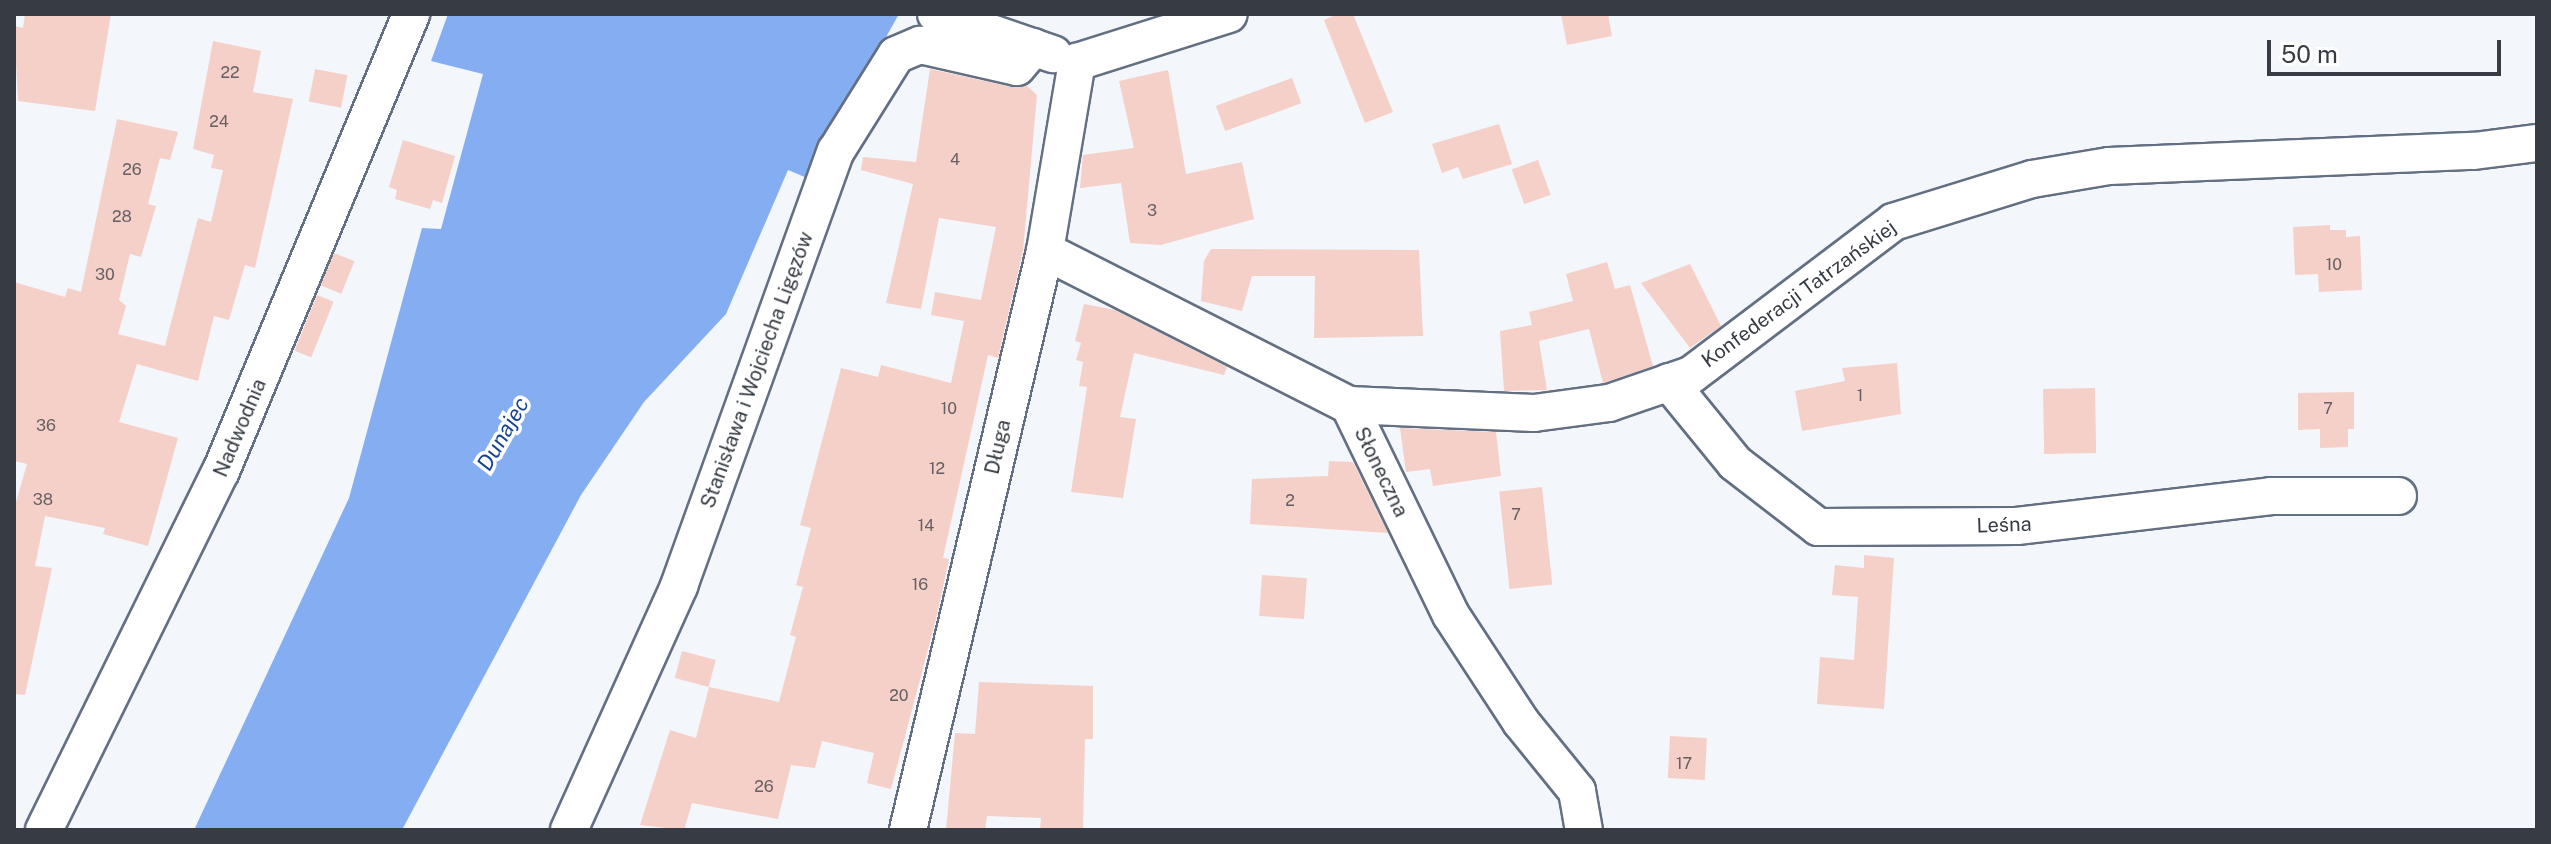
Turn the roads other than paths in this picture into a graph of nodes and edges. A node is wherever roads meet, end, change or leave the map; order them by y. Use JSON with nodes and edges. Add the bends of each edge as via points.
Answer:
{"nodes":[{"id":1,"x":411,"y":14,"type":"edge"},
{"id":2,"x":936,"y":14,"type":"edge"},
{"id":3,"x":1229,"y":14,"type":"edge"},
{"id":4,"x":1034,"y":47,"type":"junction"},
{"id":5,"x":1077,"y":62,"type":"junction"},
{"id":6,"x":2537,"y":143,"type":"edge"},
{"id":7,"x":1045,"y":251,"type":"junction"},
{"id":8,"x":1669,"y":382,"type":"junction"},
{"id":9,"x":1349,"y":405,"type":"junction"},
{"id":10,"x":2398,"y":496,"type":"dead end"},
{"id":11,"x":44,"y":830,"type":"edge"},
{"id":12,"x":569,"y":830,"type":"edge"},
{"id":13,"x":908,"y":830,"type":"edge"},
{"id":14,"x":1584,"y":830,"type":"edge"}],
"edges":[{"from":1,"to":11,"type":"street","name":"Nadwodnia","via":[[221,471]]},
{"from":2,"to":4,"type":"street"},
{"from":3,"to":5,"type":"street"},
{"from":4,"to":5,"type":"street"},
{"from":4,"to":12,"type":"street","name":"Stanisława i Wojciecha Ligęzów","via":[[1017,67],[920,45],[896,55],[836,151],[679,586]]},
{"from":5,"to":7,"type":"street","name":"Długa"},
{"from":6,"to":8,"type":"street","name":"Konfederacji Tatrzańskiej","via":[[2474,151],[2109,166],[2032,179],[1893,222],[1691,375]]},
{"from":7,"to":9,"type":"street","name":"Słoneczna"},
{"from":7,"to":13,"type":"street","name":"Długa"},
{"from":8,"to":9,"type":"street","name":"Konfederacji Tatrzańskiej","via":[[1609,403],[1534,413]]},
{"from":8,"to":10,"type":"street","name":"Leśna","via":[[1735,463],[1818,527],[2017,526],[2271,496]]},
{"from":9,"to":14,"type":"street","name":"Słoneczna","via":[[1451,615],[1521,722],[1577,791]]}]}
